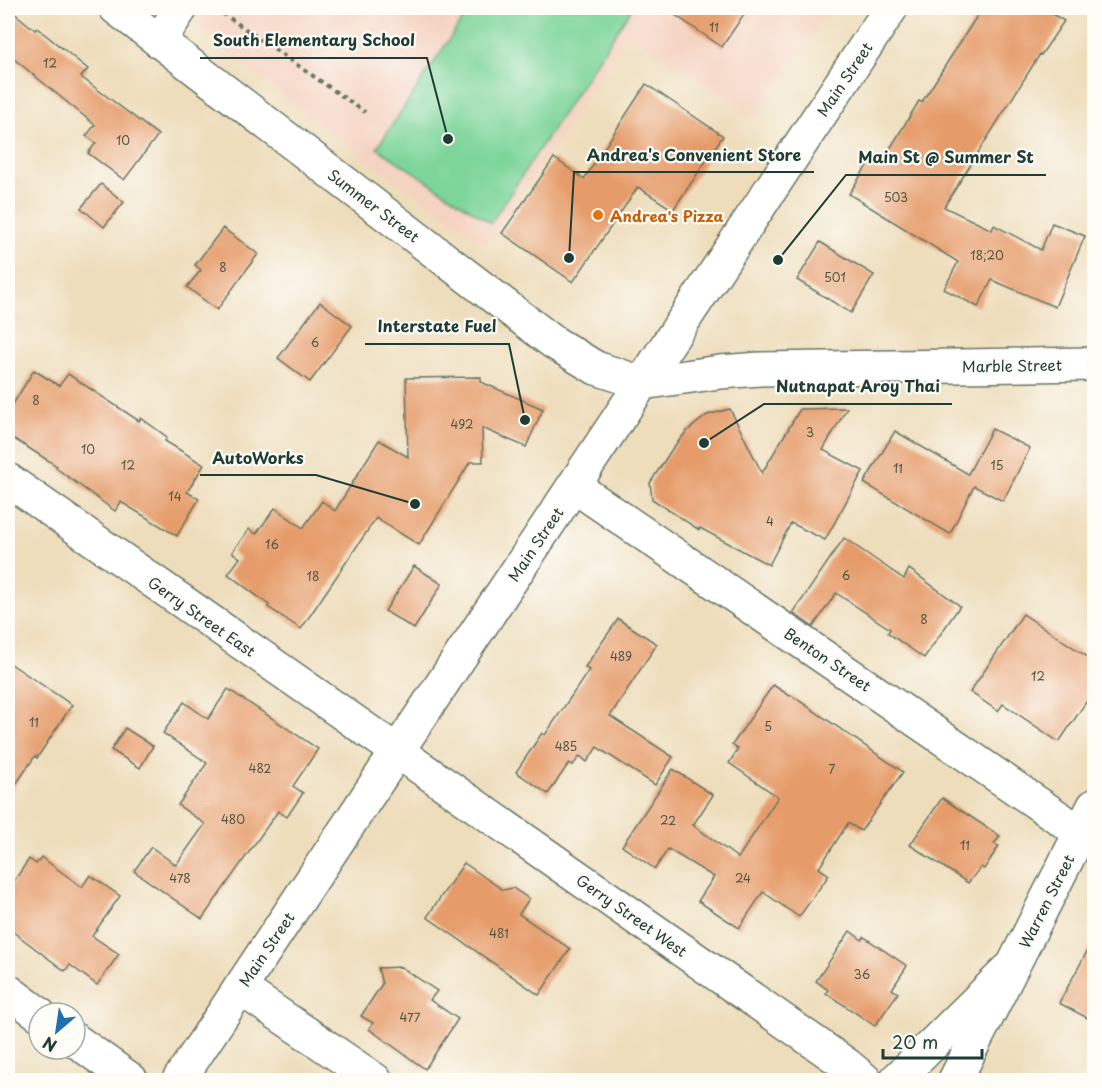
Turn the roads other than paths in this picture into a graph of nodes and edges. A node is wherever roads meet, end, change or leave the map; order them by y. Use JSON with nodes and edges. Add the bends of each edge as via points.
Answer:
{"nodes":[{"id":1,"x":116,"y":8,"type":"edge"},
{"id":2,"x":181,"y":8,"type":"edge"},
{"id":3,"x":891,"y":8,"type":"edge"},
{"id":4,"x":159,"y":41,"type":"junction"},
{"id":5,"x":1095,"y":364,"type":"edge"},
{"id":6,"x":642,"y":383,"type":"junction"},
{"id":7,"x":8,"y":480,"type":"edge"},
{"id":8,"x":574,"y":486,"type":"junction"},
{"id":9,"x":397,"y":753,"type":"junction"},
{"id":10,"x":1088,"y":819,"type":"edge"},
{"id":11,"x":1013,"y":964,"type":"junction"},
{"id":12,"x":240,"y":988,"type":"junction"},
{"id":13,"x":8,"y":992,"type":"edge"},
{"id":14,"x":27,"y":1005,"type":"edge"},
{"id":15,"x":87,"y":1049,"type":"edge"},
{"id":16,"x":131,"y":1080,"type":"edge"},
{"id":17,"x":178,"y":1080,"type":"edge"},
{"id":18,"x":375,"y":1080,"type":"edge"},
{"id":19,"x":864,"y":1080,"type":"edge"},
{"id":20,"x":896,"y":1080,"type":"edge"},
{"id":21,"x":955,"y":1080,"type":"edge"}],
"edges":[{"from":1,"to":4,"type":"street","name":"Summer Street"},
{"from":2,"to":4,"type":"street"},
{"from":3,"to":6,"type":"street","name":"Main Street"},
{"from":4,"to":6,"type":"street","name":"Summer Street","via":[[553,342],[596,368]]},
{"from":5,"to":6,"type":"street","name":"Marble Street","via":[[760,369]]},
{"from":6,"to":8,"type":"street","name":"Main Street"},
{"from":7,"to":9,"type":"street","name":"Gerry Street East"},
{"from":8,"to":9,"type":"street","name":"Main Street"},
{"from":8,"to":10,"type":"street","name":"Benton Street"},
{"from":9,"to":12,"type":"street","name":"Main Street"},
{"from":9,"to":19,"type":"street","name":"Gerry Street West"},
{"from":10,"to":11,"type":"street","name":"Warren Street"},
{"from":11,"to":20,"type":"street","name":"Warren Street"},
{"from":11,"to":21,"type":"street","name":"Warren Street"},
{"from":12,"to":17,"type":"street","name":"Main Street"},
{"from":12,"to":18,"type":"street"},
{"from":13,"to":14,"type":"street"},
{"from":15,"to":16,"type":"street"}]}
